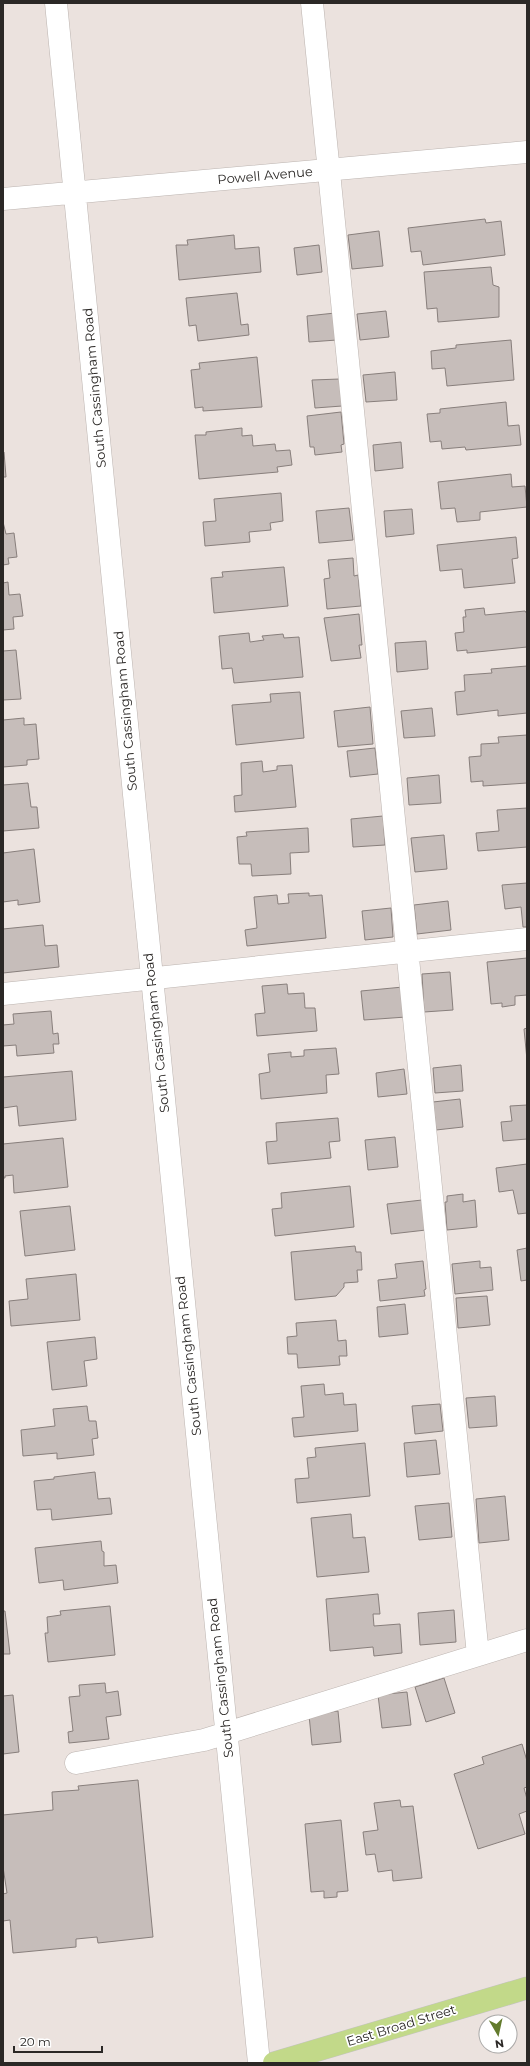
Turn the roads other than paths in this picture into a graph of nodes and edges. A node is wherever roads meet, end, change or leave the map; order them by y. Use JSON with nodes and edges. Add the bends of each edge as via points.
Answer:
{"nodes":[{"id":1,"x":56,"y":3,"type":"edge"},
{"id":2,"x":312,"y":3,"type":"edge"},
{"id":3,"x":527,"y":152,"type":"edge"},
{"id":4,"x":327,"y":168,"type":"junction"},
{"id":5,"x":76,"y":192,"type":"junction"},
{"id":6,"x":3,"y":199,"type":"edge"},
{"id":7,"x":527,"y":939,"type":"edge"},
{"id":8,"x":407,"y":951,"type":"junction"},
{"id":9,"x":151,"y":980,"type":"junction"},
{"id":10,"x":3,"y":994,"type":"edge"},
{"id":11,"x":527,"y":1640,"type":"edge"},
{"id":12,"x":478,"y":1655,"type":"junction"},
{"id":13,"x":225,"y":1733,"type":"junction"},
{"id":14,"x":76,"y":1763,"type":"dead end"},
{"id":15,"x":527,"y":1988,"type":"edge"},
{"id":16,"x":259,"y":2063,"type":"edge"},
{"id":17,"x":274,"y":2063,"type":"edge"}],
"edges":[{"from":1,"to":5,"type":"street","name":"South Cassingham Road"},
{"from":2,"to":4,"type":"street"},
{"from":3,"to":4,"type":"street","name":"Powell Avenue"},
{"from":4,"to":5,"type":"street","name":"Powell Avenue"},
{"from":4,"to":8,"type":"street"},
{"from":5,"to":6,"type":"street","name":"Powell Avenue"},
{"from":5,"to":9,"type":"street","name":"South Cassingham Road"},
{"from":7,"to":8,"type":"street"},
{"from":8,"to":9,"type":"street"},
{"from":8,"to":12,"type":"street"},
{"from":9,"to":10,"type":"street"},
{"from":9,"to":13,"type":"street","name":"South Cassingham Road"},
{"from":11,"to":12,"type":"street"},
{"from":12,"to":13,"type":"street"},
{"from":13,"to":14,"type":"street","via":[[163,1748]]},
{"from":13,"to":16,"type":"street","name":"South Cassingham Road"},
{"from":15,"to":17,"type":"main road","name":"East Broad Street"}]}
